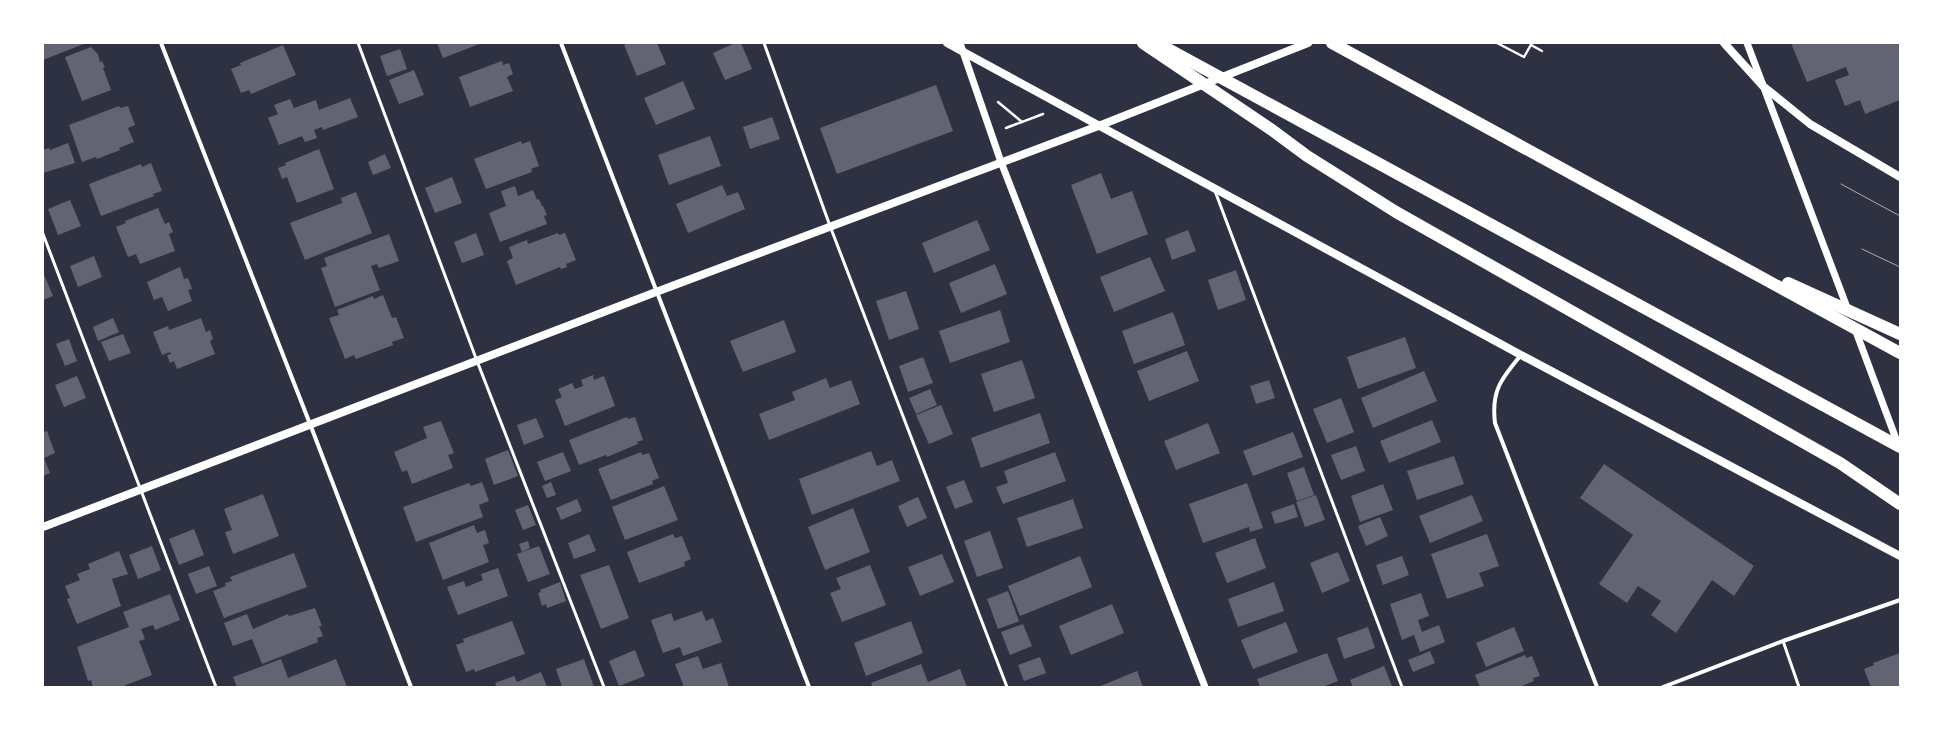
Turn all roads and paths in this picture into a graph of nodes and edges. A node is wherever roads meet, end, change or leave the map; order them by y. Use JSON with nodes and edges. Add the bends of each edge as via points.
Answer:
{"nodes":[{"id":1,"x":161,"y":43,"type":"edge"},
{"id":2,"x":358,"y":43,"type":"edge"},
{"id":3,"x":561,"y":43,"type":"edge"},
{"id":4,"x":764,"y":43,"type":"edge"},
{"id":5,"x":947,"y":43,"type":"edge"},
{"id":6,"x":1143,"y":43,"type":"edge"},
{"id":7,"x":1157,"y":43,"type":"edge"},
{"id":8,"x":1308,"y":43,"type":"edge"},
{"id":9,"x":1332,"y":43,"type":"edge"},
{"id":10,"x":1496,"y":43,"type":"edge"},
{"id":11,"x":1724,"y":43,"type":"edge"},
{"id":12,"x":1748,"y":43,"type":"edge"},
{"id":13,"x":1531,"y":44,"type":"edge"},
{"id":14,"x":961,"y":47,"type":"edge"},
{"id":15,"x":1542,"y":51,"type":"dead end"},
{"id":16,"x":1763,"y":86,"type":"junction"},
{"id":17,"x":996,"y":101,"type":"dead end"},
{"id":18,"x":1043,"y":114,"type":"dead end"},
{"id":19,"x":1022,"y":122,"type":"junction"},
{"id":20,"x":1100,"y":125,"type":"junction"},
{"id":21,"x":1005,"y":129,"type":"dead end"},
{"id":22,"x":1002,"y":162,"type":"junction"},
{"id":23,"x":1900,"y":177,"type":"edge"},
{"id":24,"x":1213,"y":187,"type":"junction"},
{"id":25,"x":830,"y":226,"type":"junction"},
{"id":26,"x":43,"y":234,"type":"edge"},
{"id":27,"x":1694,"y":240,"type":"junction"},
{"id":28,"x":656,"y":292,"type":"junction"},
{"id":29,"x":1900,"y":334,"type":"edge"},
{"id":30,"x":1900,"y":353,"type":"edge"},
{"id":31,"x":1521,"y":355,"type":"junction"},
{"id":32,"x":477,"y":361,"type":"junction"},
{"id":33,"x":310,"y":424,"type":"junction"},
{"id":34,"x":1900,"y":448,"type":"edge"},
{"id":35,"x":140,"y":490,"type":"junction"},
{"id":36,"x":1900,"y":504,"type":"edge"},
{"id":37,"x":43,"y":527,"type":"edge"},
{"id":38,"x":1900,"y":556,"type":"edge"},
{"id":39,"x":1900,"y":600,"type":"edge"},
{"id":40,"x":1782,"y":641,"type":"junction"},
{"id":41,"x":216,"y":687,"type":"edge"},
{"id":42,"x":411,"y":687,"type":"edge"},
{"id":43,"x":604,"y":687,"type":"edge"},
{"id":44,"x":809,"y":687,"type":"edge"},
{"id":45,"x":1007,"y":687,"type":"edge"},
{"id":46,"x":1205,"y":687,"type":"edge"},
{"id":47,"x":1402,"y":687,"type":"edge"},
{"id":48,"x":1597,"y":687,"type":"edge"},
{"id":49,"x":1663,"y":687,"type":"edge"},
{"id":50,"x":1799,"y":687,"type":"edge"}],
"edges":[{"from":1,"to":33,"type":"street"},
{"from":2,"to":32,"type":"lane"},
{"from":3,"to":28,"type":"street"},
{"from":4,"to":25,"type":"lane"},
{"from":5,"to":14,"type":"main road"},
{"from":6,"to":36,"type":"highway","via":[[1307,156],[1396,212],[1840,463]]},
{"from":7,"to":34,"type":"highway"},
{"from":8,"to":20,"type":"main road"},
{"from":9,"to":27,"type":"highway"},
{"from":10,"to":13,"type":"path","via":[[1524,58]]},
{"from":11,"to":16,"type":"main road"},
{"from":12,"to":16,"type":"street"},
{"from":13,"to":15,"type":"path"},
{"from":14,"to":20,"type":"main road"},
{"from":14,"to":22,"type":"street"},
{"from":16,"to":23,"type":"main road","via":[[1810,124]]},
{"from":16,"to":34,"type":"street"},
{"from":17,"to":19,"type":"path"},
{"from":18,"to":19,"type":"path"},
{"from":19,"to":21,"type":"path"},
{"from":20,"to":22,"type":"main road"},
{"from":20,"to":24,"type":"main road"},
{"from":22,"to":25,"type":"main road"},
{"from":22,"to":46,"type":"street"},
{"from":24,"to":31,"type":"main road"},
{"from":24,"to":47,"type":"lane"},
{"from":25,"to":28,"type":"main road"},
{"from":25,"to":45,"type":"lane"},
{"from":26,"to":35,"type":"lane"},
{"from":27,"to":29,"type":"highway"},
{"from":27,"to":30,"type":"highway"},
{"from":28,"to":32,"type":"main road"},
{"from":28,"to":44,"type":"street"},
{"from":31,"to":38,"type":"main road"},
{"from":31,"to":48,"type":"street","via":[[1497,389],[1495,423]]},
{"from":32,"to":33,"type":"main road"},
{"from":32,"to":43,"type":"lane"},
{"from":33,"to":35,"type":"main road"},
{"from":33,"to":42,"type":"street"},
{"from":35,"to":37,"type":"main road"},
{"from":35,"to":41,"type":"lane"},
{"from":39,"to":40,"type":"street"},
{"from":40,"to":49,"type":"street"},
{"from":40,"to":50,"type":"lane"}]}
